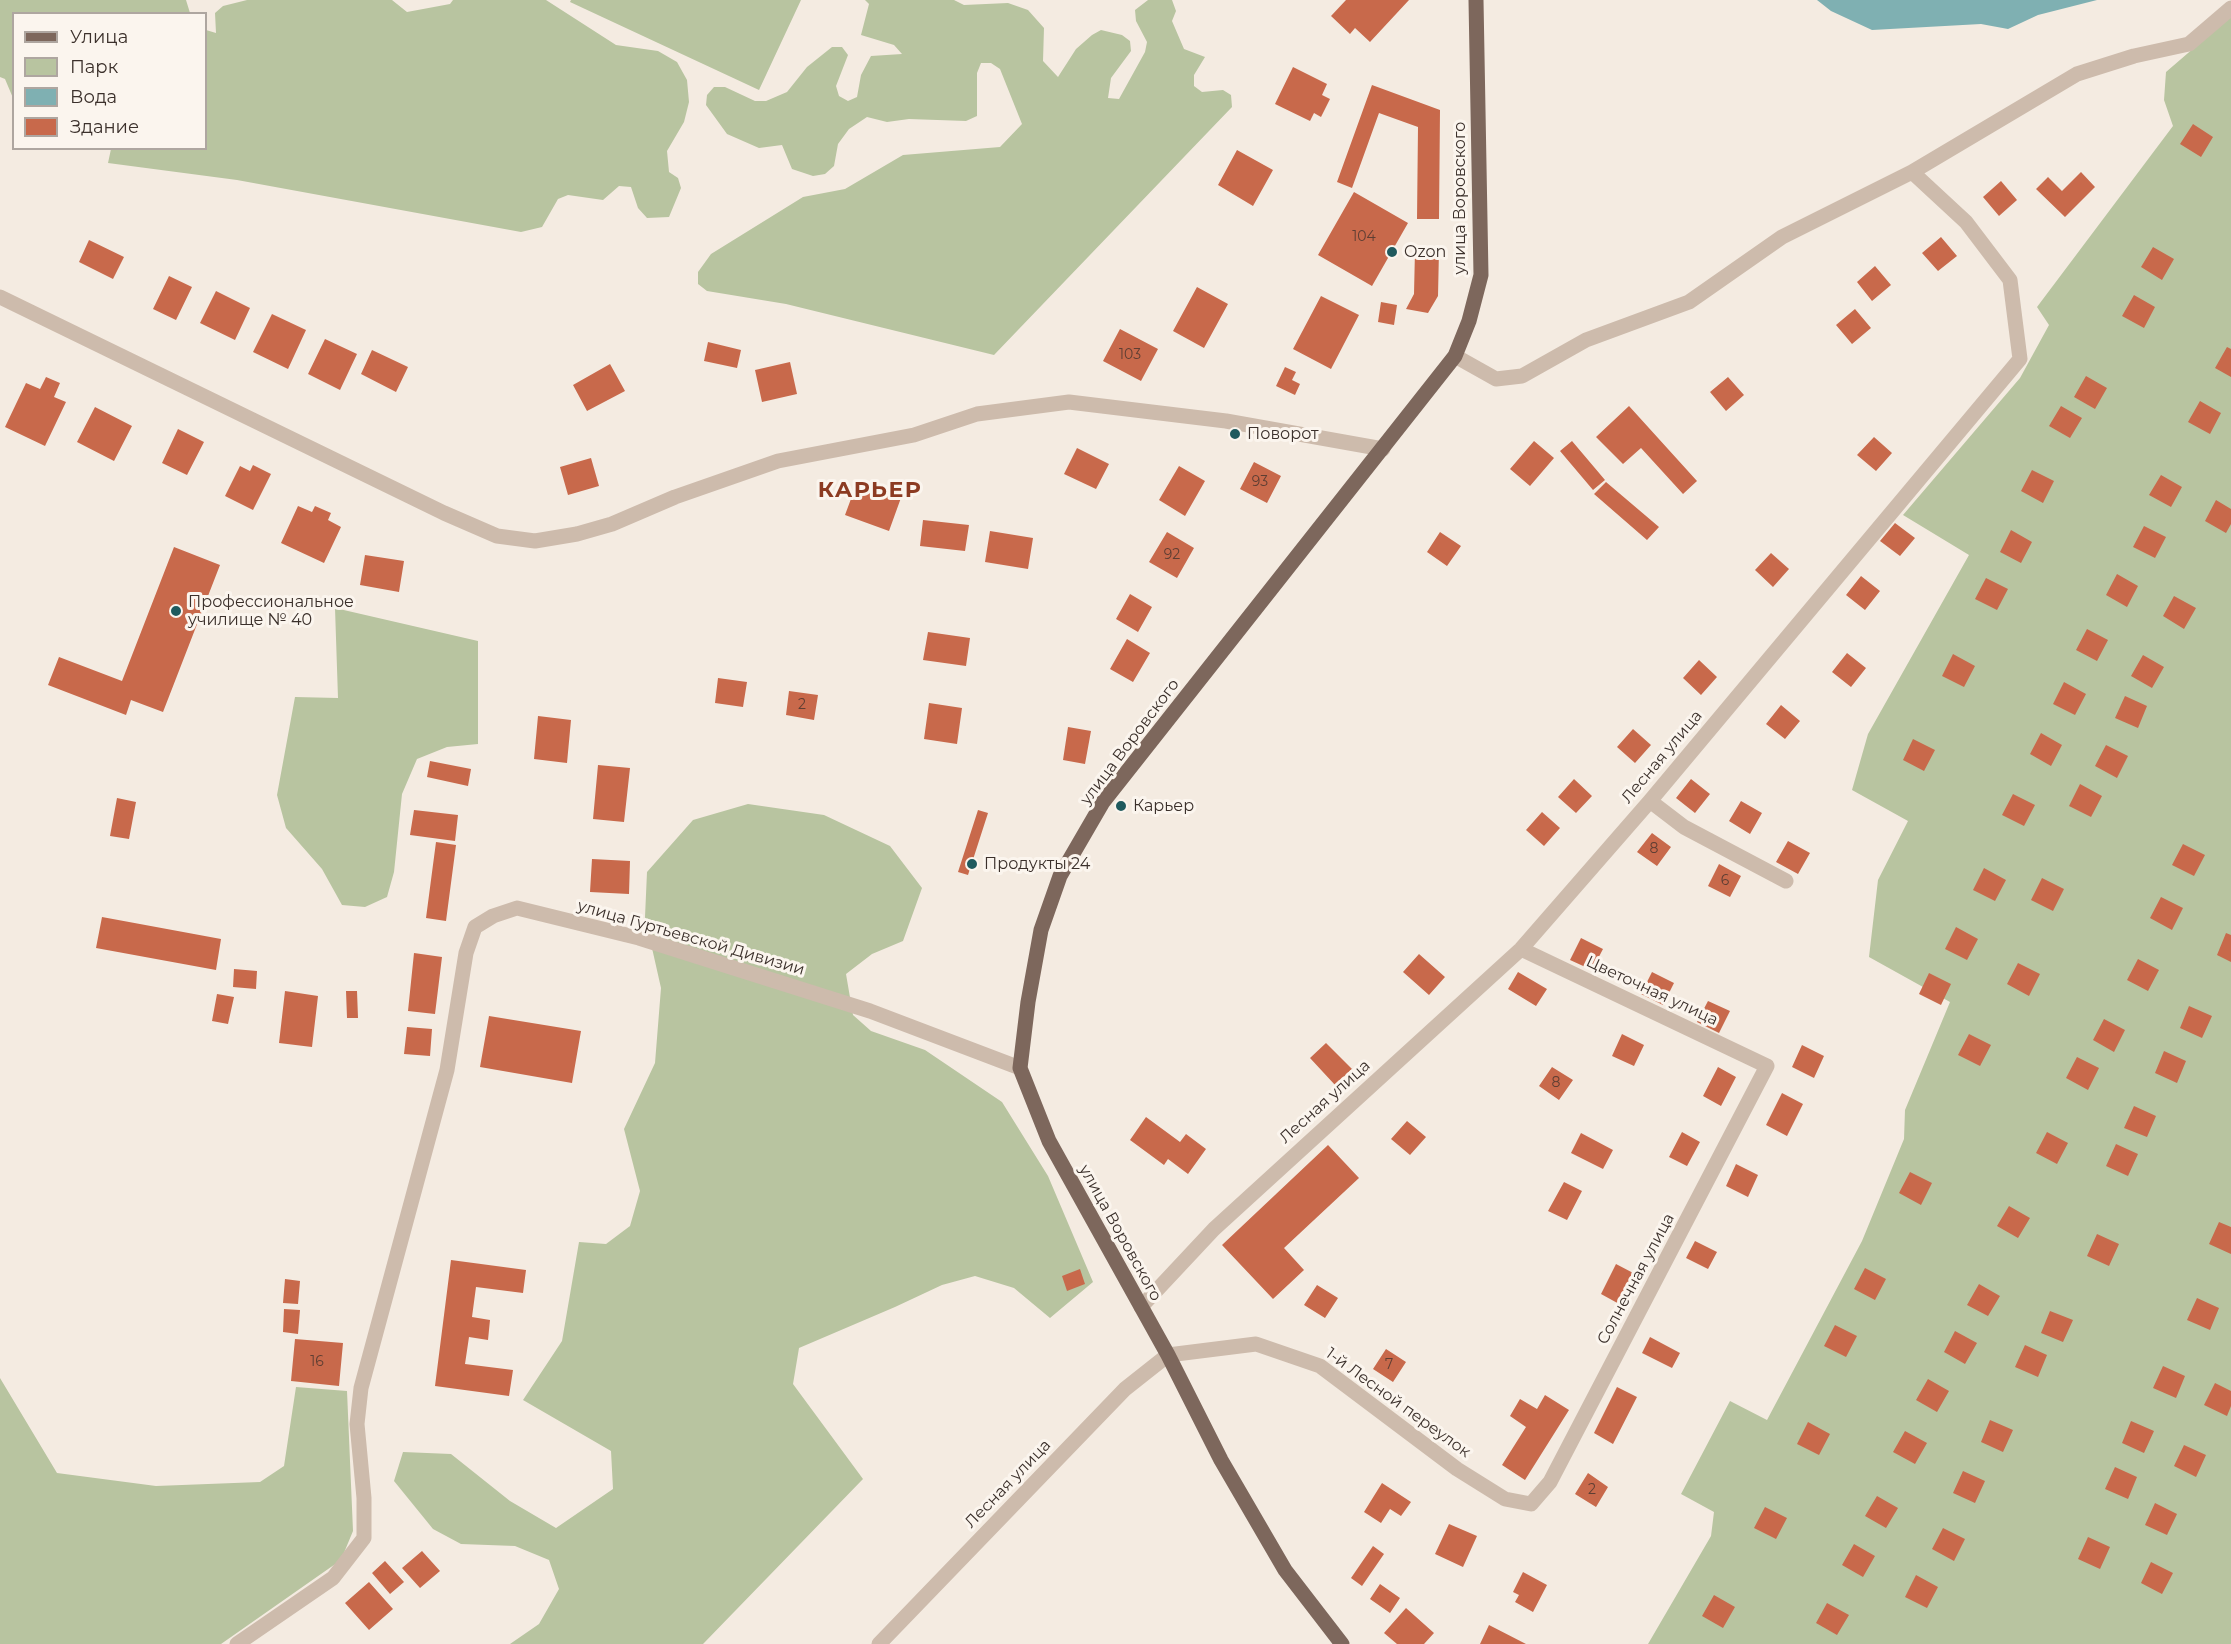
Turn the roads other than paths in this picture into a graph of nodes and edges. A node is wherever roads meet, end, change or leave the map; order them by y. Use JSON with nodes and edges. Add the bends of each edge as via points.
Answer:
{"nodes":[{"id":1,"x":1476,"y":0,"type":"edge"},
{"id":2,"x":2231,"y":8,"type":"edge"},
{"id":3,"x":1912,"y":172,"type":"junction"},
{"id":4,"x":0,"y":297,"type":"edge"},
{"id":5,"x":1455,"y":356,"type":"junction"},
{"id":6,"x":1383,"y":449,"type":"junction"},
{"id":7,"x":1650,"y":801,"type":"junction"},
{"id":8,"x":1786,"y":881,"type":"dead end"},
{"id":9,"x":1521,"y":949,"type":"junction"},
{"id":10,"x":1767,"y":1066,"type":"joint"},
{"id":11,"x":1020,"y":1068,"type":"junction"},
{"id":12,"x":1140,"y":1307,"type":"junction"},
{"id":13,"x":1168,"y":1355,"type":"junction"},
{"id":14,"x":1531,"y":1504,"type":"joint"},
{"id":15,"x":237,"y":1644,"type":"edge"},
{"id":16,"x":879,"y":1644,"type":"edge"},
{"id":17,"x":1342,"y":1644,"type":"edge"}],
"edges":[{"from":1,"to":5,"type":"main road","name":"улица Воровского","via":[[1481,275]]},
{"from":2,"to":3,"type":"street","via":[[2189,44],[2077,74]]},
{"from":3,"to":5,"type":"street","via":[[1782,237],[1689,302],[1586,340],[1522,376],[1496,379]]},
{"from":3,"to":7,"type":"street","name":"Лесная улица","via":[[1966,222],[2010,280],[2020,358]]},
{"from":4,"to":6,"type":"street","via":[[444,513],[497,536],[535,541],[612,524],[778,461],[915,435],[977,414],[1069,402],[1226,421]]},
{"from":5,"to":6,"type":"main road","name":"улица Воровского"},
{"from":6,"to":11,"type":"main road","name":"улица Воровского","via":[[1103,802],[1060,876],[1041,930]]},
{"from":7,"to":8,"type":"street","via":[[1684,827]]},
{"from":7,"to":9,"type":"street","name":"Лесная улица"},
{"from":9,"to":10,"type":"street","name":"Цветочная улица"},
{"from":9,"to":12,"type":"street","name":"Лесная улица","via":[[1222,1221]]},
{"from":10,"to":14,"type":"street","name":"Солнечная улица","via":[[1550,1482]]},
{"from":11,"to":12,"type":"main road","name":"улица Воровского","via":[[1049,1141]]},
{"from":11,"to":15,"type":"street","name":"улица Гуртьевской Дивизии","via":[[870,1011],[639,938],[517,908],[492,916],[475,927],[466,953],[447,1070],[365,1368],[357,1424],[364,1538],[333,1578]]},
{"from":12,"to":13,"type":"main road","name":"улица Воровского"},
{"from":13,"to":14,"type":"street","name":"1-й Лесной переулок","via":[[1256,1344],[1320,1366],[1456,1468],[1505,1499]]},
{"from":13,"to":16,"type":"street","name":"Лесная улица","via":[[1125,1389]]},
{"from":13,"to":17,"type":"main road","name":"улица Воровского","via":[[1221,1460],[1285,1570]]}]}
